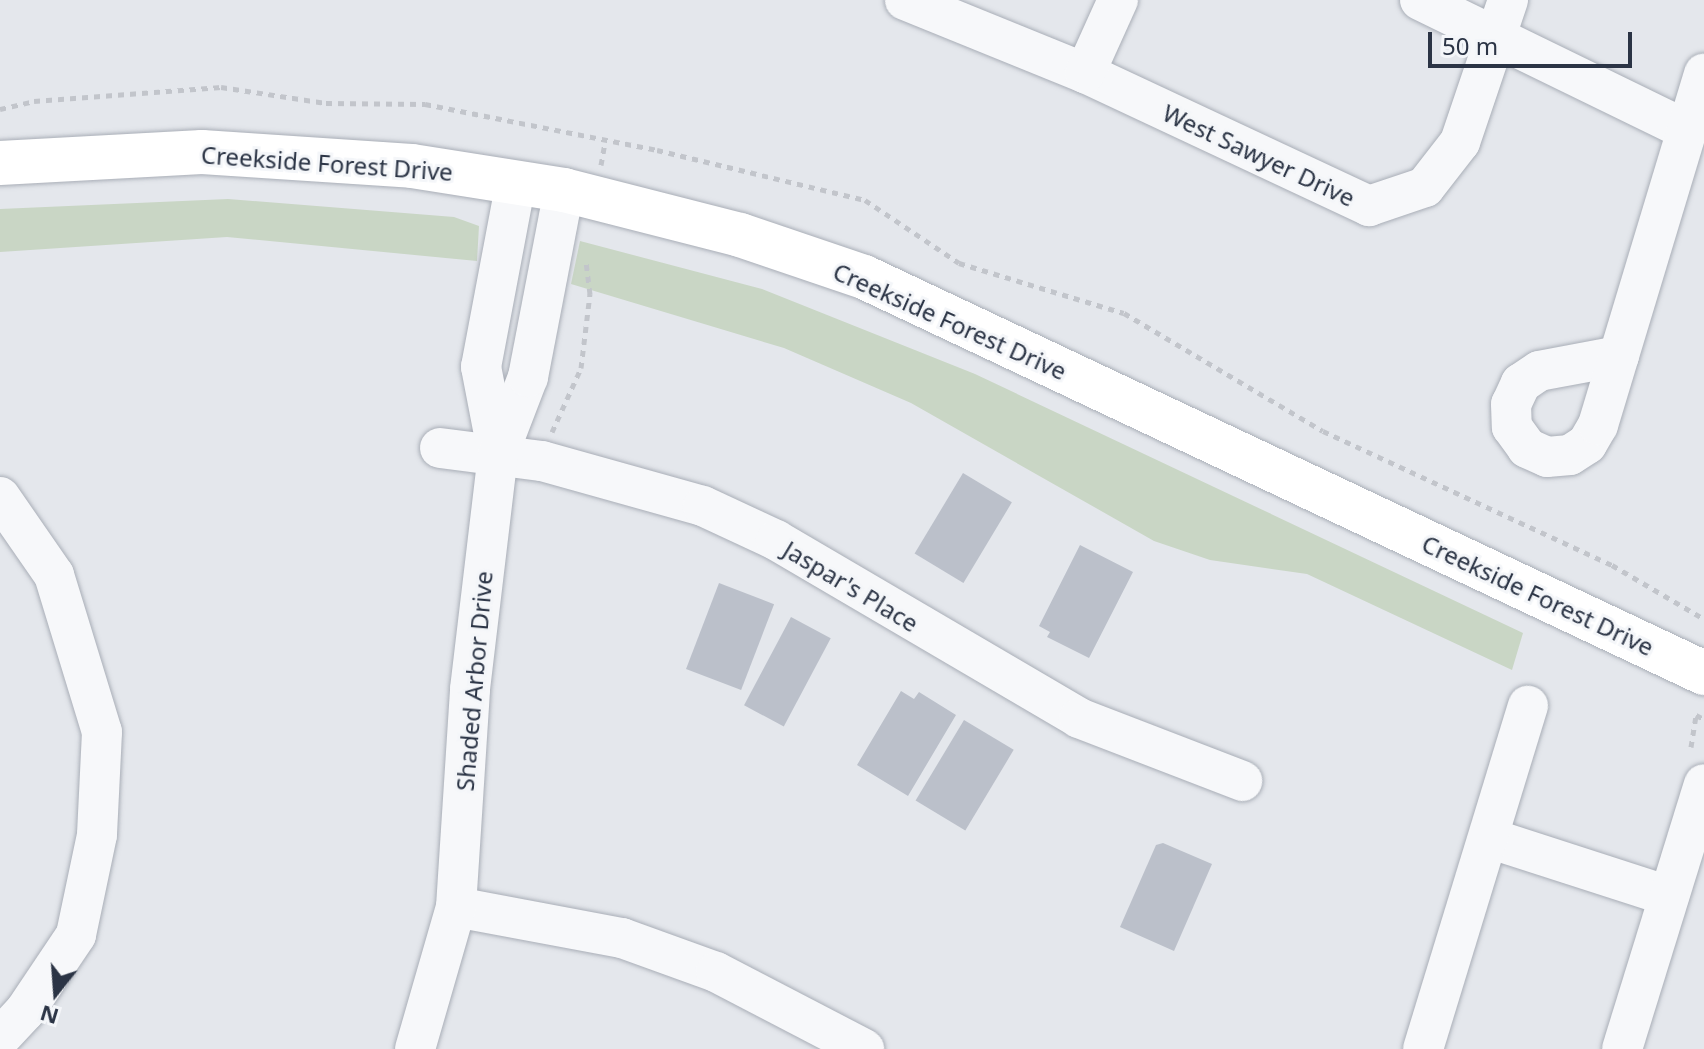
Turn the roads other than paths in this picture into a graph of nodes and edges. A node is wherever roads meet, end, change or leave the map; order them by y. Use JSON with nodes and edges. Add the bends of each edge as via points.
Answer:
{"nodes":[{"id":1,"x":905,"y":0,"type":"edge"},
{"id":2,"x":1118,"y":0,"type":"edge"},
{"id":3,"x":1420,"y":0,"type":"edge"},
{"id":4,"x":1500,"y":16,"type":"edge"},
{"id":5,"x":1085,"y":73,"type":"junction"},
{"id":6,"x":1704,"y":74,"type":"edge"},
{"id":7,"x":1685,"y":129,"type":"junction"},
{"id":8,"x":0,"y":163,"type":"edge"},
{"id":9,"x":516,"y":182,"type":"junction"},
{"id":10,"x":580,"y":194,"type":"junction"},
{"id":11,"x":1619,"y":356,"type":"dead end"},
{"id":12,"x":440,"y":448,"type":"dead end"},
{"id":13,"x":498,"y":455,"type":"junction"},
{"id":14,"x":0,"y":497,"type":"edge"},
{"id":15,"x":1704,"y":673,"type":"edge"},
{"id":16,"x":1528,"y":706,"type":"dead end"},
{"id":17,"x":1242,"y":781,"type":"dead end"},
{"id":18,"x":1704,"y":784,"type":"edge"},
{"id":19,"x":1489,"y":838,"type":"junction"},
{"id":20,"x":1669,"y":896,"type":"junction"},
{"id":21,"x":456,"y":907,"type":"junction"},
{"id":22,"x":0,"y":1038,"type":"edge"},
{"id":23,"x":415,"y":1049,"type":"edge"},
{"id":24,"x":864,"y":1049,"type":"edge"},
{"id":25,"x":1423,"y":1049,"type":"edge"},
{"id":26,"x":1622,"y":1049,"type":"edge"}],
"edges":[{"from":1,"to":5,"type":"street","name":"West Sawyer Drive"},
{"from":2,"to":5,"type":"street"},
{"from":3,"to":4,"type":"street"},
{"from":4,"to":5,"type":"street","name":"West Sawyer Drive","via":[[1460,142],[1425,187],[1369,206]]},
{"from":4,"to":7,"type":"street"},
{"from":6,"to":7,"type":"street"},
{"from":7,"to":11,"type":"street"},
{"from":8,"to":9,"type":"main road","name":"Creekside Forest Drive","via":[[202,152],[412,166]]},
{"from":9,"to":10,"type":"main road","name":"Creekside Forest Drive"},
{"from":9,"to":13,"type":"street","name":"Shaded Arbor Drive","via":[[481,367]]},
{"from":10,"to":13,"type":"street","name":"Shaded Arbor Drive","via":[[528,377]]},
{"from":10,"to":15,"type":"main road","name":"Creekside Forest Drive","via":[[740,235],[864,277]]},
{"from":12,"to":13,"type":"street","name":"Jaspar's Place"},
{"from":13,"to":17,"type":"street","name":"Jaspar's Place","via":[[542,461],[703,506],[776,540],[1079,718]]},
{"from":13,"to":21,"type":"street","name":"Shaded Arbor Drive","via":[[470,689]]},
{"from":14,"to":22,"type":"street","via":[[54,575],[102,732],[97,835],[76,935],[25,1011]]},
{"from":16,"to":19,"type":"street"},
{"from":18,"to":20,"type":"street"},
{"from":19,"to":20,"type":"street"},
{"from":19,"to":25,"type":"street"},
{"from":20,"to":26,"type":"street"},
{"from":21,"to":23,"type":"street","name":"Shaded Arbor Drive"},
{"from":21,"to":24,"type":"street","via":[[622,938],[716,972]]}]}
